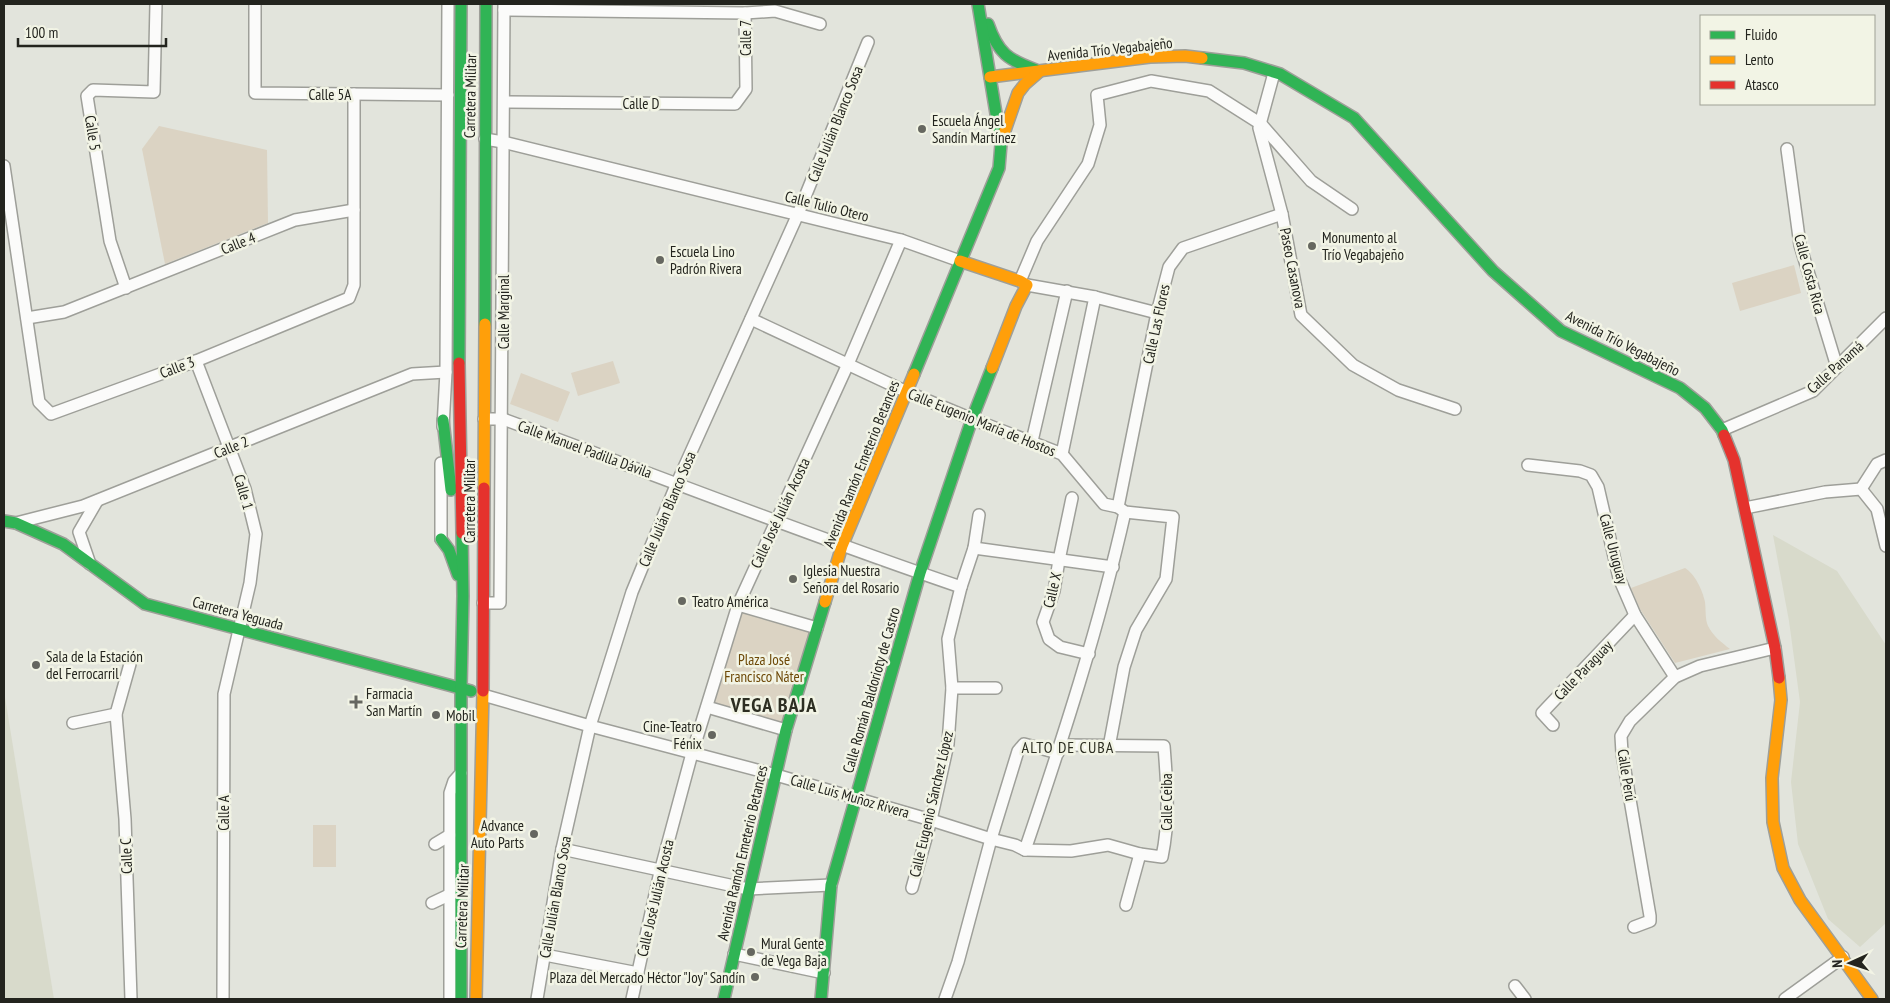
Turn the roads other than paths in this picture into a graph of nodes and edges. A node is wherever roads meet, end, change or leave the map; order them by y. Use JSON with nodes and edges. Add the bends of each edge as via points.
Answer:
{"nodes":[{"id":1,"x":156,"y":4,"type":"edge"},
{"id":2,"x":255,"y":4,"type":"edge"},
{"id":3,"x":448,"y":4,"type":"edge"},
{"id":4,"x":462,"y":4,"type":"edge"},
{"id":5,"x":486,"y":4,"type":"edge"},
{"id":6,"x":980,"y":4,"type":"edge"},
{"id":7,"x":504,"y":7,"type":"edge"},
{"id":8,"x":745,"y":13,"type":"junction"},
{"id":9,"x":820,"y":24,"type":"dead end"},
{"id":10,"x":868,"y":42,"type":"dead end"},
{"id":11,"x":472,"y":58,"type":"dead end"},
{"id":12,"x":746,"y":64,"type":"joint"},
{"id":13,"x":1040,"y":71,"type":"junction"},
{"id":14,"x":1274,"y":73,"type":"junction"},
{"id":15,"x":990,"y":77,"type":"junction"},
{"id":16,"x":354,"y":94,"type":"junction"},
{"id":17,"x":448,"y":95,"type":"junction"},
{"id":18,"x":504,"y":102,"type":"junction"},
{"id":19,"x":1260,"y":124,"type":"junction"},
{"id":20,"x":474,"y":126,"type":"dead end"},
{"id":21,"x":485,"y":139,"type":"junction"},
{"id":22,"x":503,"y":142,"type":"junction"},
{"id":23,"x":1000,"y":144,"type":"junction"},
{"id":24,"x":1787,"y":149,"type":"dead end"},
{"id":25,"x":4,"y":166,"type":"edge"},
{"id":26,"x":1352,"y":209,"type":"dead end"},
{"id":27,"x":354,"y":210,"type":"junction"},
{"id":28,"x":798,"y":214,"type":"junction"},
{"id":29,"x":1282,"y":214,"type":"junction"},
{"id":30,"x":901,"y":240,"type":"junction"},
{"id":31,"x":960,"y":261,"type":"junction"},
{"id":32,"x":1024,"y":283,"type":"junction"},
{"id":33,"x":126,"y":288,"type":"junction"},
{"id":34,"x":461,"y":291,"type":"junction"},
{"id":35,"x":1067,"y":291,"type":"junction"},
{"id":36,"x":1095,"y":297,"type":"junction"},
{"id":37,"x":1157,"y":313,"type":"junction"},
{"id":38,"x":27,"y":318,"type":"junction"},
{"id":39,"x":1886,"y":318,"type":"edge"},
{"id":40,"x":751,"y":319,"type":"junction"},
{"id":41,"x":196,"y":361,"type":"junction"},
{"id":42,"x":848,"y":364,"type":"junction"},
{"id":43,"x":1837,"y":368,"type":"junction"},
{"id":44,"x":446,"y":372,"type":"junction"},
{"id":45,"x":907,"y":392,"type":"junction"},
{"id":46,"x":1456,"y":409,"type":"dead end"},
{"id":47,"x":484,"y":419,"type":"junction"},
{"id":48,"x":503,"y":419,"type":"junction"},
{"id":49,"x":443,"y":420,"type":"junction"},
{"id":50,"x":972,"y":420,"type":"junction"},
{"id":51,"x":1722,"y":430,"type":"junction"},
{"id":52,"x":1032,"y":442,"type":"junction"},
{"id":53,"x":229,"y":447,"type":"junction"},
{"id":54,"x":1062,"y":454,"type":"junction"},
{"id":55,"x":1886,"y":460,"type":"edge"},
{"id":56,"x":1528,"y":466,"type":"dead end"},
{"id":57,"x":677,"y":483,"type":"junction"},
{"id":58,"x":1861,"y":489,"type":"junction"},
{"id":59,"x":1072,"y":498,"type":"dead end"},
{"id":60,"x":97,"y":501,"type":"junction"},
{"id":61,"x":1744,"y":508,"type":"junction"},
{"id":62,"x":1122,"y":509,"type":"junction"},
{"id":63,"x":979,"y":515,"type":"dead end"},
{"id":64,"x":462,"y":520,"type":"junction"},
{"id":65,"x":10,"y":522,"type":"edge"},
{"id":66,"x":777,"y":522,"type":"junction"},
{"id":67,"x":842,"y":546,"type":"junction"},
{"id":68,"x":1886,"y":546,"type":"edge"},
{"id":69,"x":974,"y":548,"type":"junction"},
{"id":70,"x":1058,"y":560,"type":"junction"},
{"id":71,"x":90,"y":564,"type":"junction"},
{"id":72,"x":1113,"y":566,"type":"junction"},
{"id":73,"x":920,"y":573,"type":"junction"},
{"id":74,"x":961,"y":586,"type":"junction"},
{"id":75,"x":463,"y":596,"type":"junction"},
{"id":76,"x":484,"y":602,"type":"junction"},
{"id":77,"x":738,"y":605,"type":"junction"},
{"id":78,"x":1636,"y":615,"type":"junction"},
{"id":79,"x":817,"y":628,"type":"junction"},
{"id":80,"x":238,"y":629,"type":"junction"},
{"id":81,"x":1776,"y":648,"type":"junction"},
{"id":82,"x":1089,"y":654,"type":"junction"},
{"id":83,"x":130,"y":664,"type":"dead end"},
{"id":84,"x":1675,"y":677,"type":"junction"},
{"id":85,"x":461,"y":688,"type":"junction"},
{"id":86,"x":952,"y":688,"type":"junction"},
{"id":87,"x":996,"y":688,"type":"dead end"},
{"id":88,"x":482,"y":695,"type":"junction"},
{"id":89,"x":707,"y":706,"type":"junction"},
{"id":90,"x":116,"y":714,"type":"junction"},
{"id":91,"x":73,"y":723,"type":"dead end"},
{"id":92,"x":1552,"y":725,"type":"dead end"},
{"id":93,"x":590,"y":726,"type":"junction"},
{"id":94,"x":786,"y":730,"type":"junction"},
{"id":95,"x":1109,"y":747,"type":"junction"},
{"id":96,"x":1059,"y":749,"type":"junction"},
{"id":97,"x":692,"y":752,"type":"junction"},
{"id":98,"x":461,"y":773,"type":"junction"},
{"id":99,"x":776,"y":775,"type":"junction"},
{"id":100,"x":856,"y":798,"type":"junction"},
{"id":101,"x":931,"y":820,"type":"junction"},
{"id":102,"x":450,"y":835,"type":"junction"},
{"id":103,"x":990,"y":839,"type":"junction"},
{"id":104,"x":435,"y":844,"type":"dead end"},
{"id":105,"x":562,"y":849,"type":"junction"},
{"id":106,"x":1025,"y":850,"type":"junction"},
{"id":107,"x":1140,"y":854,"type":"junction"},
{"id":108,"x":1162,"y":856,"type":"joint"},
{"id":109,"x":660,"y":872,"type":"junction"},
{"id":110,"x":831,"y":885,"type":"junction"},
{"id":111,"x":912,"y":888,"type":"dead end"},
{"id":112,"x":748,"y":890,"type":"junction"},
{"id":113,"x":451,"y":894,"type":"junction"},
{"id":114,"x":432,"y":902,"type":"dead end"},
{"id":115,"x":1126,"y":905,"type":"dead end"},
{"id":116,"x":1634,"y":927,"type":"dead end"},
{"id":117,"x":734,"y":954,"type":"junction"},
{"id":118,"x":545,"y":955,"type":"junction"},
{"id":119,"x":1842,"y":957,"type":"junction"},
{"id":120,"x":638,"y":973,"type":"junction"},
{"id":121,"x":824,"y":973,"type":"junction"},
{"id":122,"x":1515,"y":986,"type":"dead end"},
{"id":123,"x":131,"y":999,"type":"edge"},
{"id":124,"x":222,"y":999,"type":"edge"},
{"id":125,"x":450,"y":999,"type":"edge"},
{"id":126,"x":461,"y":999,"type":"edge"},
{"id":127,"x":476,"y":999,"type":"edge"},
{"id":128,"x":538,"y":999,"type":"edge"},
{"id":129,"x":632,"y":999,"type":"edge"},
{"id":130,"x":724,"y":999,"type":"edge"},
{"id":131,"x":821,"y":999,"type":"edge"},
{"id":132,"x":945,"y":999,"type":"edge"},
{"id":133,"x":1525,"y":999,"type":"edge"},
{"id":134,"x":1785,"y":999,"type":"edge"},
{"id":135,"x":1872,"y":999,"type":"edge"}],
"edges":[{"from":1,"to":33,"type":"street","name":"Calle 5","via":[[154,92],[93,90],[87,96],[110,241]]},
{"from":2,"to":16,"type":"street","name":"Calle 5A","via":[[255,94]]},
{"from":3,"to":17,"type":"street"},
{"from":4,"to":11,"type":"street","via":[[472,22]]},
{"from":4,"to":34,"type":"street","name":"Carretera Militar"},
{"from":5,"to":21,"type":"street","name":"Carretera Militar"},
{"from":6,"to":13,"type":"street","via":[[994,41],[1005,56]]},
{"from":6,"to":15,"type":"street","name":"Avenida Ramón Emeterio Betances"},
{"from":7,"to":8,"type":"street"},
{"from":7,"to":18,"type":"street","name":"Calle Marginal"},
{"from":8,"to":9,"type":"street","via":[[775,11]]},
{"from":8,"to":12,"type":"street","name":"Calle 7"},
{"from":10,"to":28,"type":"street","name":"Calle Julián Blanco Sosa"},
{"from":12,"to":18,"type":"street","name":"Calle D","via":[[746,89],[734,104]]},
{"from":13,"to":14,"type":"street","name":"Avenida Trío Vegabajeño","via":[[1150,57],[1185,56],[1244,63]]},
{"from":13,"to":15,"type":"street","name":"Avenida Trío Vegabajeño"},
{"from":13,"to":23,"type":"street","via":[[1018,93]]},
{"from":14,"to":19,"type":"street","name":"Paseo Casanova"},
{"from":14,"to":51,"type":"street","name":"Avenida Trío Vegabajeño","via":[[1354,118],[1493,271],[1561,331],[1680,388],[1705,408]]},
{"from":15,"to":23,"type":"street","name":"Avenida Ramón Emeterio Betances"},
{"from":16,"to":17,"type":"street","name":"Calle 5A"},
{"from":16,"to":27,"type":"street","name":"Calle 3"},
{"from":17,"to":44,"type":"street"},
{"from":18,"to":22,"type":"street","name":"Calle Marginal"},
{"from":19,"to":26,"type":"street","via":[[1311,181]]},
{"from":19,"to":29,"type":"street","name":"Paseo Casanova"},
{"from":19,"to":32,"type":"street","via":[[1209,90],[1151,81],[1097,95],[1100,125],[1088,164],[1037,242]]},
{"from":20,"to":21,"type":"street"},
{"from":21,"to":22,"type":"street","name":"Calle Tulio Otero"},
{"from":21,"to":34,"type":"street","via":[[473,156],[471,276]]},
{"from":21,"to":47,"type":"street","name":"Carretera Militar"},
{"from":22,"to":28,"type":"street","name":"Calle Tulio Otero"},
{"from":22,"to":48,"type":"street","name":"Calle Marginal"},
{"from":23,"to":31,"type":"street","name":"Avenida Ramón Emeterio Betances","via":[[999,168]]},
{"from":24,"to":43,"type":"street","name":"Calle Costa Rica","via":[[1800,245]]},
{"from":25,"to":38,"type":"street","name":"Calle 3"},
{"from":27,"to":33,"type":"street","name":"Calle 4","via":[[296,220]]},
{"from":27,"to":41,"type":"street","name":"Calle 3","via":[[354,285],[349,298]]},
{"from":28,"to":30,"type":"street","name":"Calle Tulio Otero"},
{"from":28,"to":40,"type":"street","name":"Calle Julián Blanco Sosa"},
{"from":29,"to":37,"type":"street","name":"Calle Las Flores","via":[[1183,248],[1169,267]]},
{"from":29,"to":46,"type":"street","name":"Paseo Casanova","via":[[1301,315],[1354,365],[1398,390]]},
{"from":30,"to":31,"type":"street","name":"Calle Tulio Otero"},
{"from":30,"to":42,"type":"street","name":"Calle José Julián Acosta"},
{"from":31,"to":32,"type":"street","name":"Calle Tulio Otero"},
{"from":31,"to":45,"type":"street","name":"Avenida Ramón Emeterio Betances"},
{"from":32,"to":35,"type":"street","name":"Calle Tulio Otero"},
{"from":32,"to":50,"type":"street","name":"Calle Román Baldorioty de Castro"},
{"from":33,"to":38,"type":"street","name":"Calle 4","via":[[64,312]]},
{"from":34,"to":64,"type":"street","name":"Carretera Militar","via":[[459,407]]},
{"from":35,"to":36,"type":"street","name":"Calle Tulio Otero"},
{"from":35,"to":52,"type":"street"},
{"from":36,"to":37,"type":"street","name":"Calle Tulio Otero"},
{"from":36,"to":54,"type":"street"},
{"from":37,"to":62,"type":"street","name":"Calle Las Flores"},
{"from":38,"to":41,"type":"street","name":"Calle 3","via":[[39,402],[51,414]]},
{"from":39,"to":43,"type":"street","name":"Calle Panamá"},
{"from":40,"to":42,"type":"street","name":"Calle Eugenio María de Hostos"},
{"from":40,"to":57,"type":"street","name":"Calle Julián Blanco Sosa"},
{"from":41,"to":53,"type":"street","name":"Calle 1"},
{"from":42,"to":45,"type":"street","name":"Calle Eugenio María de Hostos"},
{"from":42,"to":66,"type":"street","name":"Calle José Julián Acosta"},
{"from":43,"to":51,"type":"street","name":"Calle Panamá","via":[[1813,391]]},
{"from":44,"to":49,"type":"street"},
{"from":44,"to":53,"type":"street","name":"Calle 2","via":[[412,374]]},
{"from":45,"to":50,"type":"street","name":"Calle Eugenio María de Hostos"},
{"from":45,"to":67,"type":"street","name":"Avenida Ramón Emeterio Betances"},
{"from":47,"to":48,"type":"street"},
{"from":47,"to":76,"type":"street","name":"Carretera Militar"},
{"from":48,"to":57,"type":"street","name":"Calle Manuel Padilla Dávila"},
{"from":48,"to":76,"type":"street","name":"Calle Marginal","via":[[500,603]]},
{"from":49,"to":64,"type":"street","via":[[453,508]]},
{"from":49,"to":75,"type":"street","via":[[441,539],[455,564]]},
{"from":50,"to":52,"type":"street","name":"Calle Eugenio María de Hostos"},
{"from":50,"to":73,"type":"street","name":"Calle Román Baldorioty de Castro"},
{"from":51,"to":61,"type":"street","name":"Avenida Trío Vegabajeño","via":[[1734,460]]},
{"from":52,"to":54,"type":"street","name":"Calle Eugenio María de Hostos"},
{"from":53,"to":60,"type":"street","name":"Calle 2"},
{"from":53,"to":80,"type":"street","name":"Calle 1","via":[[245,489],[256,534],[250,583]]},
{"from":54,"to":62,"type":"street","name":"Calle Eugenio María de Hostos","via":[[1104,504]]},
{"from":55,"to":58,"type":"street","via":[[1877,464]]},
{"from":56,"to":78,"type":"street","name":"Calle Uruguay","via":[[1591,475],[1598,487],[1619,578]]},
{"from":57,"to":66,"type":"street","name":"Calle Manuel Padilla Dávila"},
{"from":57,"to":93,"type":"street","name":"Calle Julián Blanco Sosa","via":[[632,592]]},
{"from":58,"to":61,"type":"street","via":[[1825,492]]},
{"from":58,"to":68,"type":"street","via":[[1876,509]]},
{"from":59,"to":70,"type":"street","name":"Calle X"},
{"from":60,"to":65,"type":"street","name":"Calle 2"},
{"from":60,"to":71,"type":"street","via":[[79,532]]},
{"from":61,"to":81,"type":"street","name":"Avenida Trío Vegabajeño"},
{"from":62,"to":72,"type":"street","name":"Calle Las Flores"},
{"from":62,"to":95,"type":"street","name":"Calle Eugenio María de Hostos","via":[[1173,517],[1166,579],[1136,630],[1124,667]]},
{"from":63,"to":69,"type":"street","name":"Calle Eugenio Sánchez López"},
{"from":64,"to":75,"type":"street","name":"Carretera Militar"},
{"from":65,"to":71,"type":"street","name":"Carretera Yeguada","via":[[63,544]]},
{"from":66,"to":67,"type":"street","name":"Calle Manuel Padilla Dávila"},
{"from":66,"to":77,"type":"street","name":"Calle José Julián Acosta"},
{"from":67,"to":73,"type":"street","name":"Calle Manuel Padilla Dávila"},
{"from":67,"to":79,"type":"street","name":"Avenida Ramón Emeterio Betances"},
{"from":69,"to":70,"type":"street"},
{"from":69,"to":74,"type":"street","name":"Calle Eugenio Sánchez López"},
{"from":70,"to":72,"type":"street"},
{"from":70,"to":82,"type":"street","name":"Calle X","via":[[1054,592],[1043,622],[1049,639],[1060,647]]},
{"from":71,"to":80,"type":"street","name":"Carretera Yeguada","via":[[145,604]]},
{"from":72,"to":82,"type":"street","name":"Calle Las Flores"},
{"from":73,"to":74,"type":"street","name":"Calle Manuel Padilla Dávila"},
{"from":73,"to":100,"type":"street","name":"Calle Román Baldorioty de Castro"},
{"from":74,"to":86,"type":"street","name":"Calle Eugenio Sánchez López","via":[[948,639]]},
{"from":75,"to":85,"type":"street","name":"Carretera Militar"},
{"from":76,"to":88,"type":"street","name":"Carretera Militar"},
{"from":77,"to":79,"type":"street"},
{"from":77,"to":89,"type":"street","name":"Calle José Julián Acosta"},
{"from":78,"to":84,"type":"street","name":"Calle Uruguay"},
{"from":78,"to":92,"type":"street","name":"Calle Paraguay","via":[[1542,713]]},
{"from":79,"to":94,"type":"street","name":"Avenida Ramón Emeterio Betances"},
{"from":80,"to":85,"type":"street","name":"Carretera Yeguada"},
{"from":80,"to":124,"type":"street","name":"Calle A","via":[[224,694]]},
{"from":81,"to":84,"type":"street","name":"Calle Perú","via":[[1700,666]]},
{"from":81,"to":119,"type":"street","name":"Avenida Trío Vegabajeño","via":[[1781,700],[1772,778],[1773,822],[1783,868],[1800,900]]},
{"from":82,"to":96,"type":"street","name":"Calle Las Flores"},
{"from":83,"to":90,"type":"street"},
{"from":84,"to":116,"type":"street","name":"Calle Perú","via":[[1630,721],[1621,736],[1650,916],[1650,921]]},
{"from":85,"to":88,"type":"street","name":"Carretera Yeguada"},
{"from":85,"to":98,"type":"street","name":"Carretera Militar"},
{"from":86,"to":87,"type":"street"},
{"from":86,"to":101,"type":"street","name":"Calle Eugenio Sánchez López","via":[[948,744]]},
{"from":88,"to":93,"type":"street","name":"Calle Luis Muñoz Rivera"},
{"from":88,"to":127,"type":"street","name":"Carretera Militar"},
{"from":89,"to":94,"type":"street"},
{"from":89,"to":97,"type":"street","name":"Calle José Julián Acosta"},
{"from":90,"to":91,"type":"street"},
{"from":90,"to":123,"type":"street","name":"Calle C","via":[[125,811]]},
{"from":93,"to":97,"type":"street","name":"Calle Luis Muñoz Rivera"},
{"from":93,"to":105,"type":"street","name":"Calle Julián Blanco Sosa"},
{"from":94,"to":99,"type":"street","name":"Avenida Ramón Emeterio Betances"},
{"from":95,"to":96,"type":"street"},
{"from":95,"to":108,"type":"street","name":"Calle Ceiba","via":[[1164,746],[1168,818]]},
{"from":96,"to":103,"type":"street","via":[[1024,744],[1018,751]]},
{"from":96,"to":106,"type":"street","name":"Calle Las Flores"},
{"from":97,"to":99,"type":"street","name":"Calle Luis Muñoz Rivera"},
{"from":97,"to":109,"type":"street","name":"Calle José Julián Acosta"},
{"from":98,"to":102,"type":"street","via":[[450,793]]},
{"from":98,"to":126,"type":"street","name":"Carretera Militar"},
{"from":99,"to":100,"type":"street","name":"Calle Luis Muñoz Rivera"},
{"from":99,"to":112,"type":"street","name":"Avenida Ramón Emeterio Betances"},
{"from":100,"to":101,"type":"street","name":"Calle Luis Muñoz Rivera"},
{"from":100,"to":110,"type":"street","name":"Calle Román Baldorioty de Castro"},
{"from":101,"to":103,"type":"street","name":"Calle Luis Muñoz Rivera"},
{"from":101,"to":111,"type":"street","name":"Calle Eugenio Sánchez López"},
{"from":102,"to":104,"type":"street"},
{"from":102,"to":113,"type":"street"},
{"from":103,"to":106,"type":"street","name":"Calle Luis Muñoz Rivera"},
{"from":103,"to":132,"type":"street"},
{"from":105,"to":109,"type":"street"},
{"from":105,"to":118,"type":"street","name":"Calle Julián Blanco Sosa"},
{"from":106,"to":107,"type":"street","name":"Calle Luis Muñoz Rivera","via":[[1072,851],[1108,846]]},
{"from":107,"to":108,"type":"street","name":"Calle Luis Muñoz Rivera"},
{"from":107,"to":115,"type":"street"},
{"from":109,"to":112,"type":"street"},
{"from":109,"to":120,"type":"street","name":"Calle José Julián Acosta"},
{"from":110,"to":112,"type":"street"},
{"from":110,"to":121,"type":"street","name":"Calle Román Baldorioty de Castro"},
{"from":112,"to":117,"type":"street","name":"Avenida Ramón Emeterio Betances"},
{"from":113,"to":114,"type":"street"},
{"from":113,"to":125,"type":"street"},
{"from":117,"to":121,"type":"street"},
{"from":117,"to":130,"type":"street","name":"Avenida Ramón Emeterio Betances"},
{"from":118,"to":120,"type":"street"},
{"from":118,"to":128,"type":"street","name":"Calle Julián Blanco Sosa"},
{"from":119,"to":134,"type":"street"},
{"from":119,"to":135,"type":"street","name":"Avenida Trío Vegabajeño"},
{"from":120,"to":129,"type":"street","name":"Calle José Julián Acosta"},
{"from":121,"to":131,"type":"street","name":"Calle Román Baldorioty de Castro"},
{"from":122,"to":133,"type":"street"}]}
